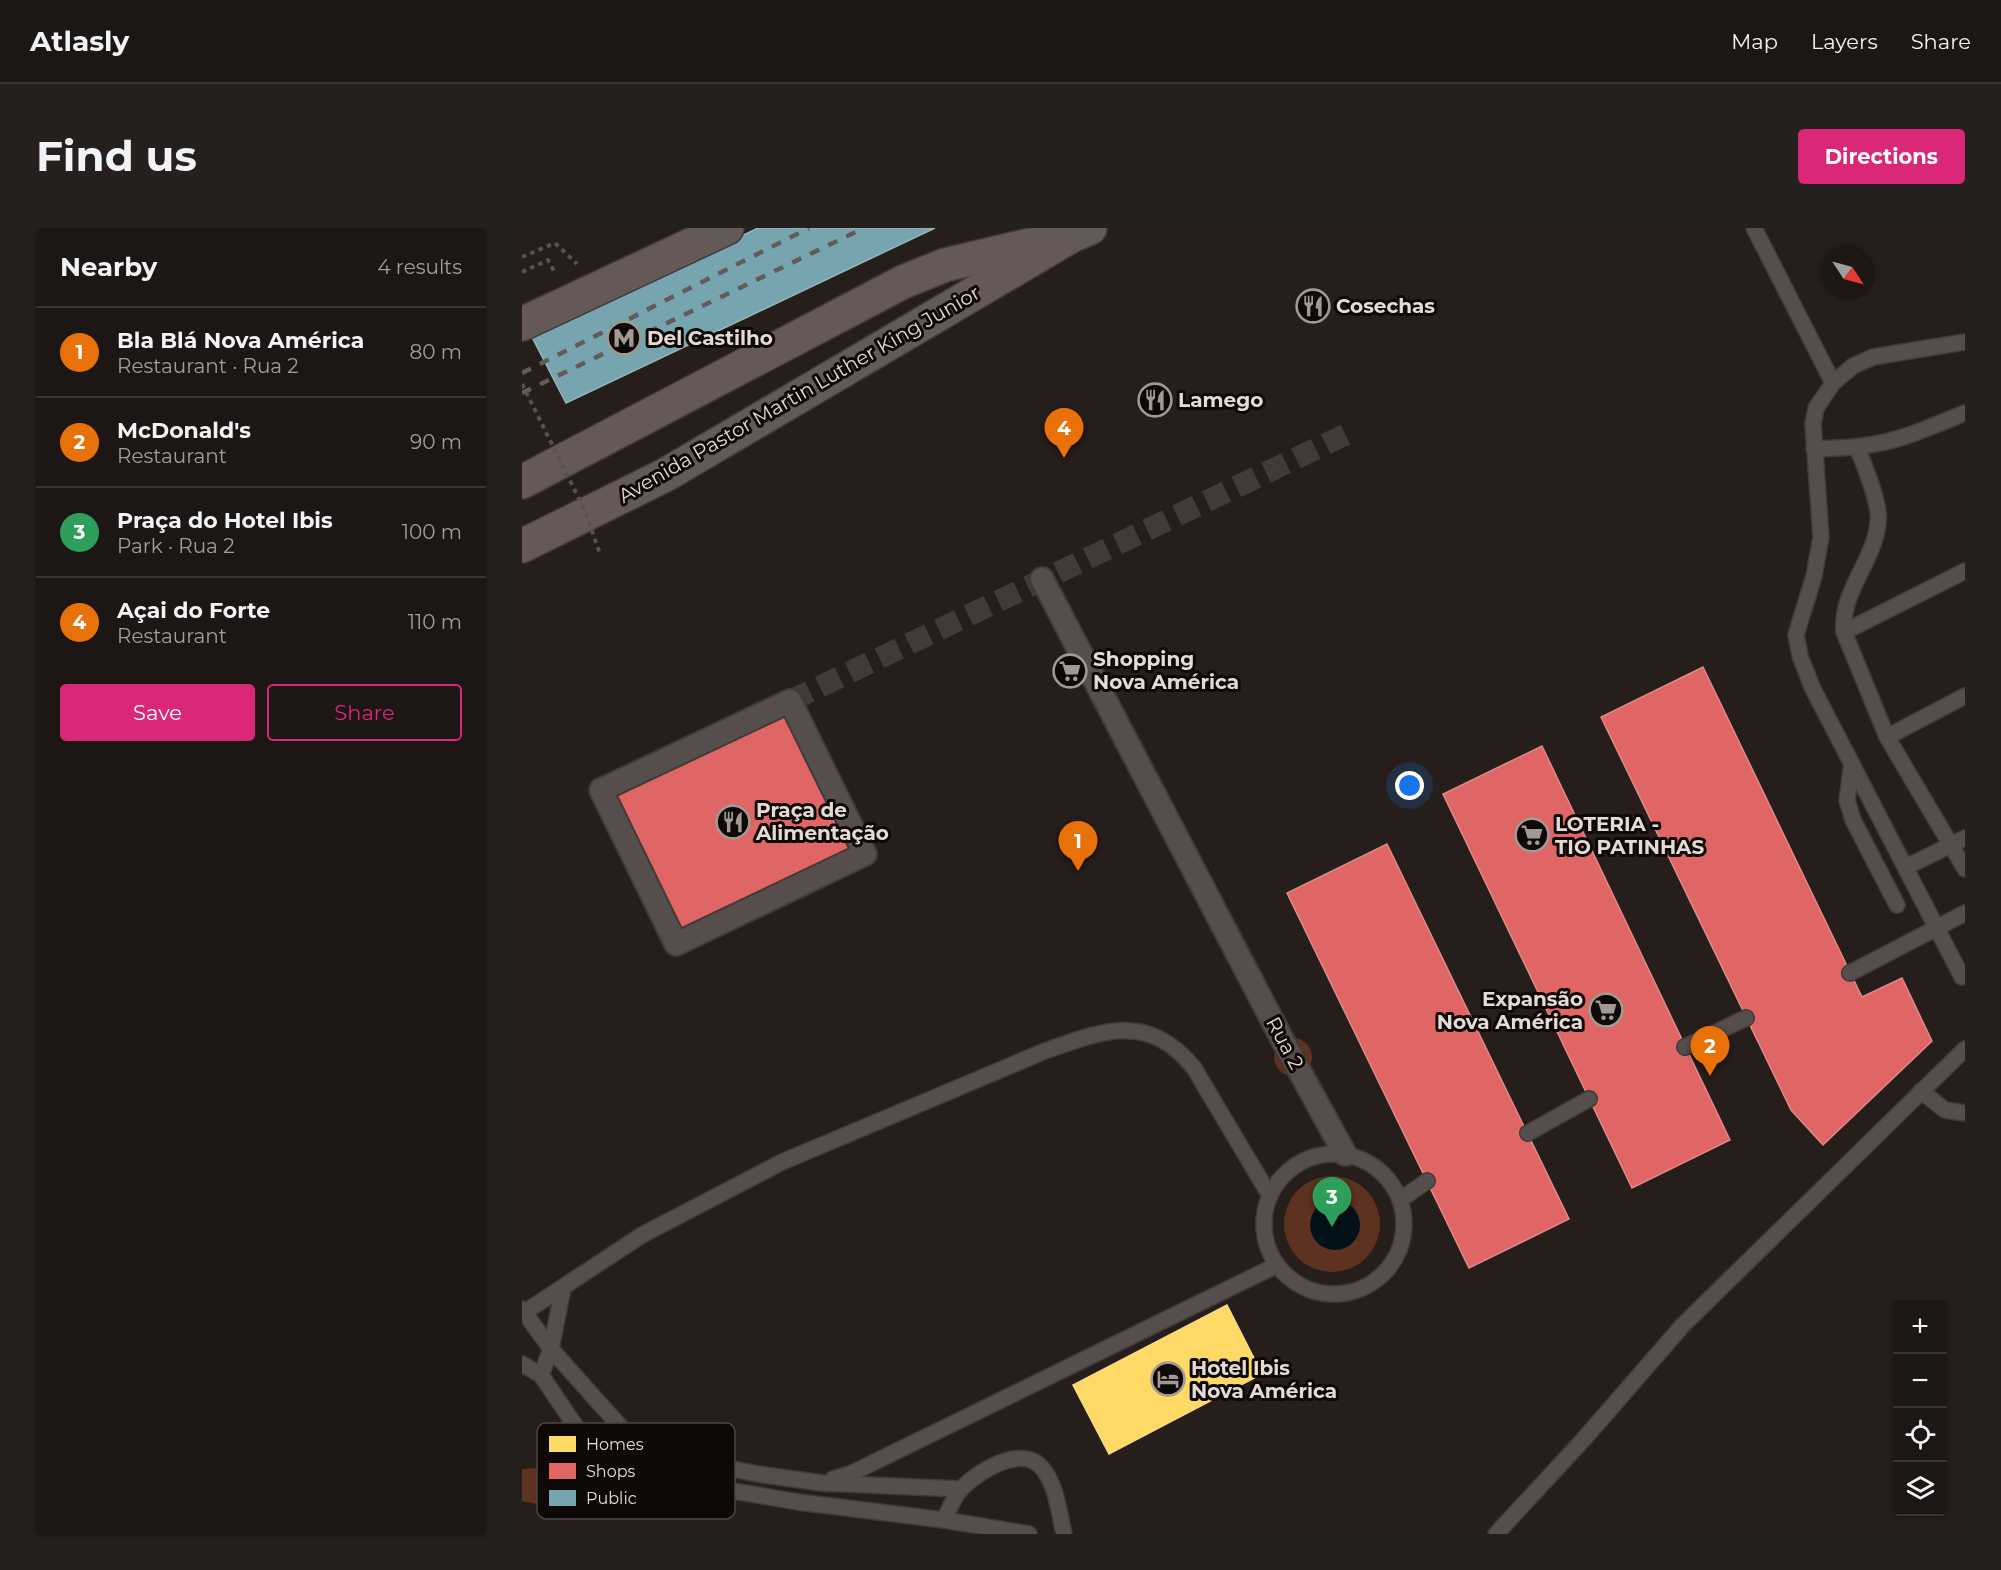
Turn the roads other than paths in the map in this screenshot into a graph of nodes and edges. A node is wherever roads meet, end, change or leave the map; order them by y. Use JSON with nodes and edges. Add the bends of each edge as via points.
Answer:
{"nodes":[{"id":1,"x":727,"y":228,"type":"edge"},
{"id":2,"x":1754,"y":228,"type":"edge"},
{"id":3,"x":1082,"y":232,"type":"edge"},
{"id":4,"x":522,"y":324,"type":"edge"},
{"id":5,"x":1965,"y":342,"type":"edge"},
{"id":6,"x":1833,"y":383,"type":"junction"},
{"id":7,"x":1965,"y":413,"type":"edge"},
{"id":8,"x":1857,"y":447,"type":"junction"},
{"id":9,"x":1814,"y":449,"type":"junction"},
{"id":10,"x":522,"y":482,"type":"edge"},
{"id":11,"x":522,"y":546,"type":"edge"},
{"id":12,"x":1965,"y":571,"type":"edge"},
{"id":13,"x":1042,"y":579,"type":"dead end"},
{"id":14,"x":1844,"y":632,"type":"junction"},
{"id":15,"x":1965,"y":696,"type":"edge"},
{"id":16,"x":1887,"y":737,"type":"junction"},
{"id":17,"x":1852,"y":764,"type":"junction"},
{"id":18,"x":1958,"y":841,"type":"edge"},
{"id":19,"x":865,"y":854,"type":"joint"},
{"id":20,"x":1906,"y":867,"type":"junction"},
{"id":21,"x":1965,"y":869,"type":"edge"},
{"id":22,"x":1897,"y":906,"type":"dead end"},
{"id":23,"x":1965,"y":913,"type":"edge"},
{"id":24,"x":1936,"y":927,"type":"junction"},
{"id":25,"x":1850,"y":973,"type":"dead end"},
{"id":26,"x":1964,"y":979,"type":"edge"},
{"id":27,"x":1746,"y":1018,"type":"dead end"},
{"id":28,"x":1685,"y":1047,"type":"dead end"},
{"id":29,"x":1965,"y":1049,"type":"edge"},
{"id":30,"x":1921,"y":1091,"type":"junction"},
{"id":31,"x":1589,"y":1100,"type":"dead end"},
{"id":32,"x":1965,"y":1113,"type":"edge"},
{"id":33,"x":1528,"y":1132,"type":"dead end"},
{"id":34,"x":1346,"y":1154,"type":"junction"},
{"id":35,"x":1427,"y":1180,"type":"dead end"},
{"id":36,"x":1270,"y":1196,"type":"junction"},
{"id":37,"x":1400,"y":1200,"type":"junction"},
{"id":38,"x":1277,"y":1265,"type":"junction"},
{"id":39,"x":563,"y":1288,"type":"junction"},
{"id":40,"x":522,"y":1312,"type":"edge"},
{"id":41,"x":551,"y":1349,"type":"junction"},
{"id":42,"x":522,"y":1364,"type":"edge"},
{"id":43,"x":541,"y":1375,"type":"junction"},
{"id":44,"x":573,"y":1423,"type":"edge"},
{"id":45,"x":617,"y":1423,"type":"edge"},
{"id":46,"x":735,"y":1468,"type":"edge"},
{"id":47,"x":822,"y":1483,"type":"junction"},
{"id":48,"x":961,"y":1489,"type":"junction"},
{"id":49,"x":735,"y":1491,"type":"edge"},
{"id":50,"x":944,"y":1520,"type":"junction"},
{"id":51,"x":1029,"y":1534,"type":"edge"},
{"id":52,"x":1064,"y":1534,"type":"edge"},
{"id":53,"x":1496,"y":1534,"type":"edge"}],
"edges":[{"from":1,"to":4,"type":"main road"},
{"from":2,"to":6,"type":"lane"},
{"from":3,"to":10,"type":"main road","name":"Avenida Pastor Martin Luther King Junior","via":[[945,265],[903,282]]},
{"from":3,"to":11,"type":"main road","name":"Avenida Pastor Martin Luther King Junior","via":[[667,474]]},
{"from":5,"to":6,"type":"lane","via":[[1873,357],[1853,366]]},
{"from":6,"to":9,"type":"lane","via":[[1816,408]]},
{"from":7,"to":8,"type":"lane","via":[[1913,434]]},
{"from":8,"to":9,"type":"lane"},
{"from":8,"to":14,"type":"lane","via":[[1871,481],[1879,520],[1873,547],[1845,605]]},
{"from":9,"to":17,"type":"lane","via":[[1821,537],[1796,635],[1812,687]]},
{"from":12,"to":14,"type":"lane"},
{"from":13,"to":34,"type":"street","name":"Rua 2"},
{"from":14,"to":16,"type":"lane"},
{"from":15,"to":16,"type":"lane"},
{"from":16,"to":18,"type":"lane"},
{"from":17,"to":20,"type":"lane"},
{"from":17,"to":22,"type":"lane","via":[[1847,800],[1853,820]]},
{"from":18,"to":20,"type":"lane"},
{"from":18,"to":21,"type":"lane"},
{"from":19,"to":19,"type":"street","via":[[676,944],[601,790],[790,700]]},
{"from":20,"to":24,"type":"lane"},
{"from":23,"to":24,"type":"lane"},
{"from":24,"to":25,"type":"lane"},
{"from":24,"to":26,"type":"lane"},
{"from":27,"to":28,"type":"lane"},
{"from":29,"to":30,"type":"lane"},
{"from":30,"to":32,"type":"lane","via":[[1945,1110]]},
{"from":30,"to":53,"type":"lane","via":[[1683,1324]]},
{"from":31,"to":33,"type":"lane"},
{"from":34,"to":36,"type":"lane","via":[[1301,1162],[1283,1176]]},
{"from":34,"to":37,"type":"lane","via":[[1379,1169]]},
{"from":35,"to":37,"type":"lane"},
{"from":36,"to":38,"type":"lane","via":[[1265,1235]]},
{"from":36,"to":39,"type":"lane","via":[[1183,1054],[1158,1038],[1120,1029],[1045,1051],[782,1162],[642,1235]]},
{"from":37,"to":38,"type":"lane","via":[[1404,1234],[1399,1250],[1389,1268],[1359,1289],[1334,1293],[1309,1289]]},
{"from":38,"to":47,"type":"lane","via":[[850,1474]]},
{"from":39,"to":40,"type":"lane"},
{"from":39,"to":41,"type":"lane"},
{"from":40,"to":41,"type":"lane"},
{"from":41,"to":43,"type":"lane"},
{"from":41,"to":45,"type":"lane"},
{"from":42,"to":43,"type":"lane"},
{"from":43,"to":44,"type":"lane"},
{"from":46,"to":47,"type":"lane"},
{"from":47,"to":48,"type":"lane"},
{"from":48,"to":50,"type":"lane"},
{"from":48,"to":52,"type":"lane","via":[[995,1464],[1016,1459],[1033,1461],[1042,1467],[1049,1480]]},
{"from":49,"to":50,"type":"lane"},
{"from":50,"to":51,"type":"lane"}]}
